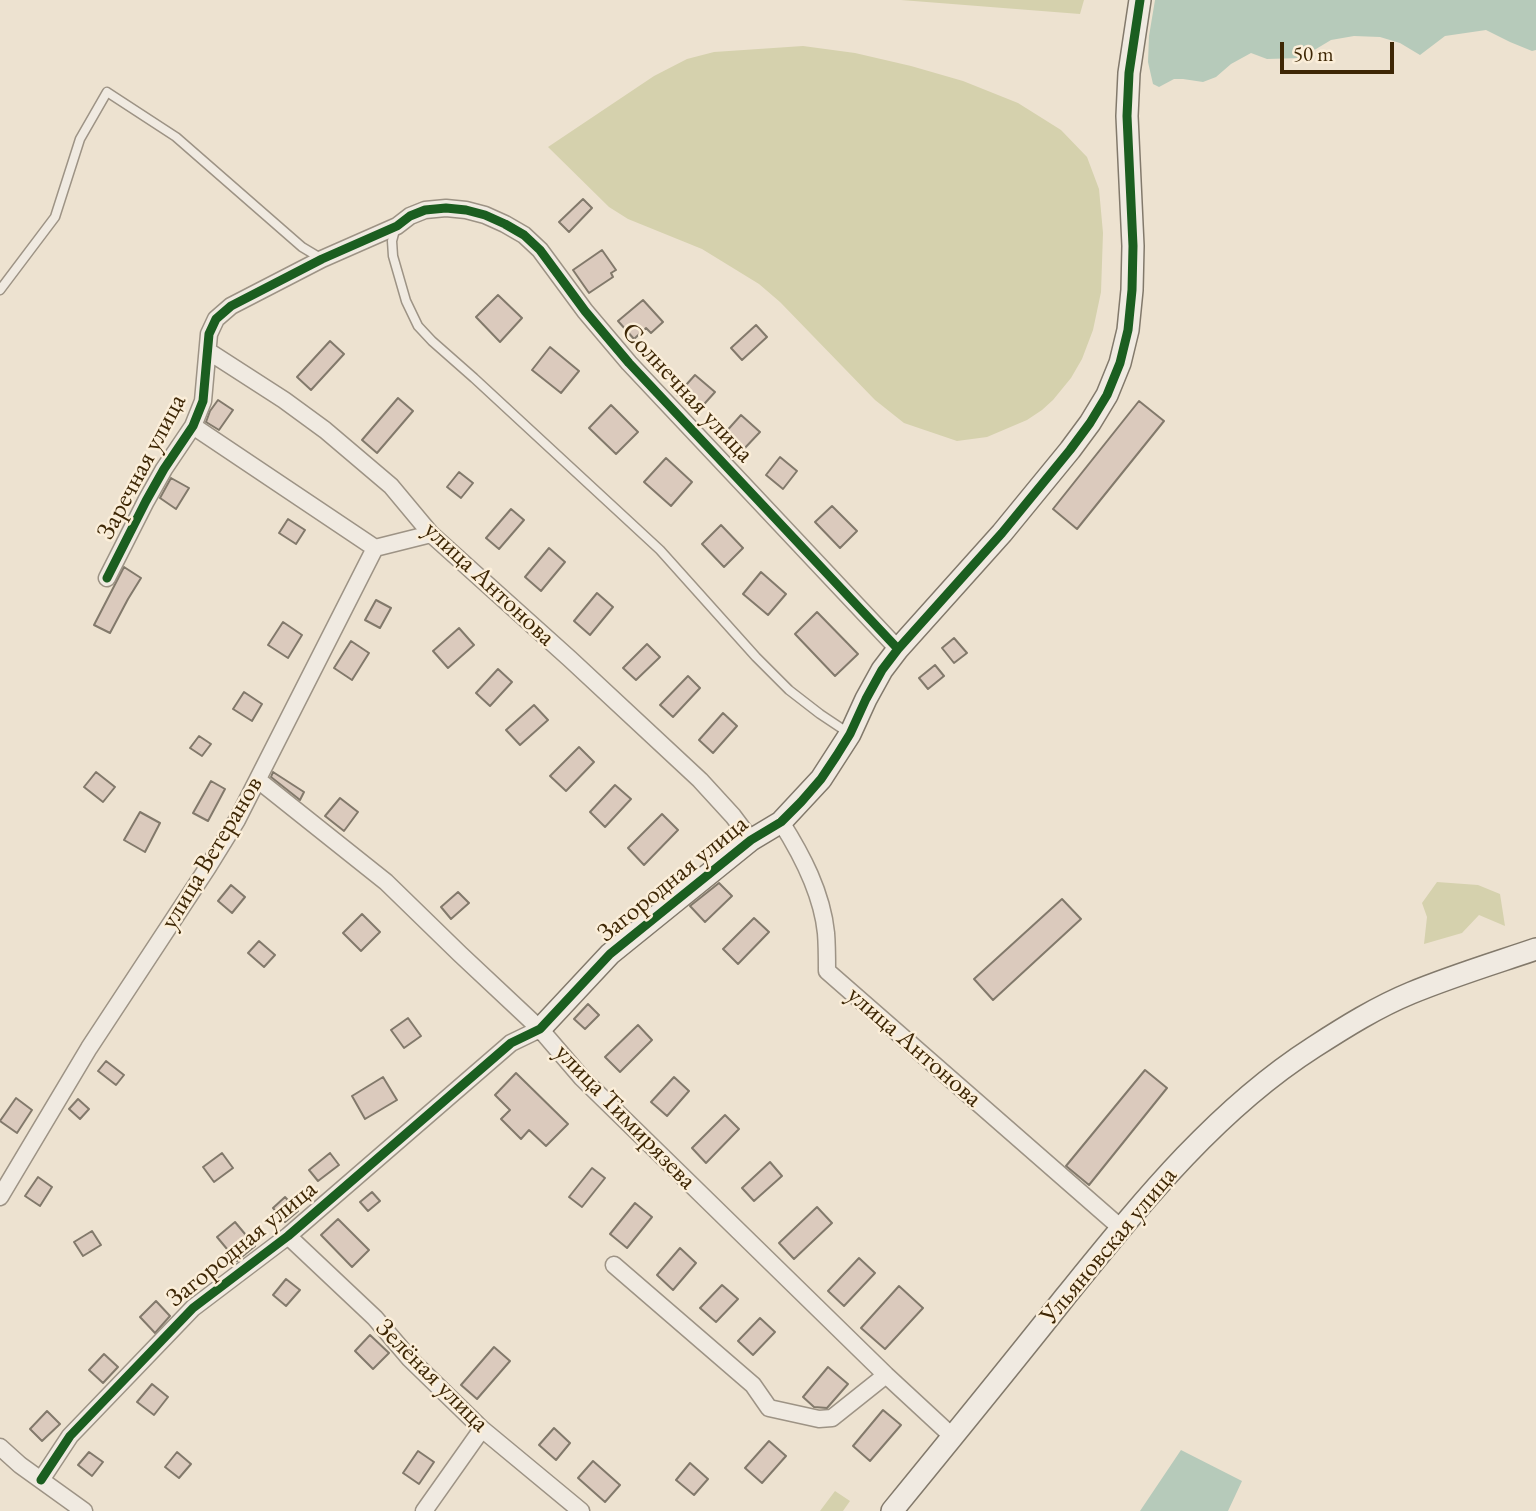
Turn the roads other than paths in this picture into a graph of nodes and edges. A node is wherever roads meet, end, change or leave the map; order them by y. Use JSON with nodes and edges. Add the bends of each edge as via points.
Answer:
{"nodes":[{"id":1,"x":1140,"y":0,"type":"edge"},
{"id":2,"x":425,"y":210,"type":"joint"},
{"id":3,"x":397,"y":226,"type":"junction"},
{"id":4,"x":322,"y":259,"type":"junction"},
{"id":5,"x":0,"y":290,"type":"edge"},
{"id":6,"x":208,"y":351,"type":"junction"},
{"id":7,"x":193,"y":426,"type":"junction"},
{"id":8,"x":431,"y":534,"type":"junction"},
{"id":9,"x":376,"y":548,"type":"junction"},
{"id":10,"x":107,"y":578,"type":"dead end"},
{"id":11,"x":898,"y":649,"type":"junction"},
{"id":12,"x":850,"y":734,"type":"junction"},
{"id":13,"x":258,"y":780,"type":"junction"},
{"id":14,"x":781,"y":822,"type":"junction"},
{"id":15,"x":751,"y":840,"type":"junction"},
{"id":16,"x":1536,"y":949,"type":"edge"},
{"id":17,"x":540,"y":1029,"type":"junction"},
{"id":18,"x":0,"y":1197,"type":"edge"},
{"id":19,"x":1121,"y":1228,"type":"junction"},
{"id":20,"x":288,"y":1236,"type":"junction"},
{"id":21,"x":614,"y":1265,"type":"dead end"},
{"id":22,"x":886,"y":1375,"type":"junction"},
{"id":23,"x":482,"y":1429,"type":"junction"},
{"id":24,"x":953,"y":1437,"type":"junction"},
{"id":25,"x":0,"y":1447,"type":"edge"},
{"id":26,"x":41,"y":1480,"type":"junction"},
{"id":27,"x":84,"y":1511,"type":"edge"},
{"id":28,"x":424,"y":1511,"type":"edge"},
{"id":29,"x":581,"y":1511,"type":"edge"},
{"id":30,"x":891,"y":1511,"type":"edge"}],
"edges":[{"from":1,"to":11,"type":"street","name":"Загородная улица","via":[[1127,116],[1132,290],[1120,363],[1107,395],[1070,450]]},
{"from":2,"to":3,"type":"street","name":"Заречная улица"},
{"from":2,"to":11,"type":"street","name":"Солнечная улица","via":[[466,209],[524,235],[629,363]]},
{"from":3,"to":4,"type":"street","name":"Заречная улица"},
{"from":3,"to":12,"type":"lane","via":[[393,256],[418,326],[660,550],[789,690]]},
{"from":4,"to":5,"type":"lane","via":[[302,247],[176,137],[107,92],[80,139],[55,217]]},
{"from":4,"to":6,"type":"street","name":"Заречная улица","via":[[231,306],[216,319]]},
{"from":6,"to":7,"type":"street","name":"Заречная улица","via":[[203,401]]},
{"from":6,"to":8,"type":"street","name":"улица Антонова","via":[[358,456],[391,486]]},
{"from":7,"to":9,"type":"street"},
{"from":7,"to":10,"type":"street","name":"Заречная улица","via":[[146,500]]},
{"from":8,"to":9,"type":"street"},
{"from":8,"to":15,"type":"street","name":"улица Антонова","via":[[700,780]]},
{"from":9,"to":13,"type":"street","name":"улица Ветеранов"},
{"from":11,"to":12,"type":"street","name":"Загородная улица","via":[[871,689]]},
{"from":12,"to":14,"type":"street","name":"Загородная улица","via":[[821,779]]},
{"from":13,"to":17,"type":"street","name":"улица Тимирязева","via":[[386,882]]},
{"from":13,"to":18,"type":"street","name":"улица Ветеранов"},
{"from":14,"to":15,"type":"street","name":"Загородная улица"},
{"from":14,"to":19,"type":"street","name":"улица Антонова","via":[[818,898],[826,932],[827,971]]},
{"from":15,"to":17,"type":"street","name":"Загородная улица","via":[[610,954]]},
{"from":16,"to":19,"type":"street","name":"Ульяновская улица","via":[[1411,993],[1312,1048],[1243,1101]]},
{"from":17,"to":20,"type":"street","name":"Загородная улица","via":[[511,1043]]},
{"from":17,"to":22,"type":"street","name":"улица Тимирязева","via":[[582,1078]]},
{"from":19,"to":24,"type":"street","name":"Ульяновская улица"},
{"from":20,"to":23,"type":"street","name":"Зелёная улица"},
{"from":20,"to":26,"type":"street","name":"Загородная улица","via":[[193,1308],[70,1436]]},
{"from":21,"to":22,"type":"street","via":[[753,1385],[769,1408],[832,1418]]},
{"from":22,"to":24,"type":"street","name":"улица Тимирязева"},
{"from":23,"to":28,"type":"street"},
{"from":23,"to":29,"type":"street","name":"Зелёная улица"},
{"from":24,"to":30,"type":"street","name":"Ульяновская улица"},
{"from":25,"to":26,"type":"street"},
{"from":26,"to":27,"type":"street"}]}
